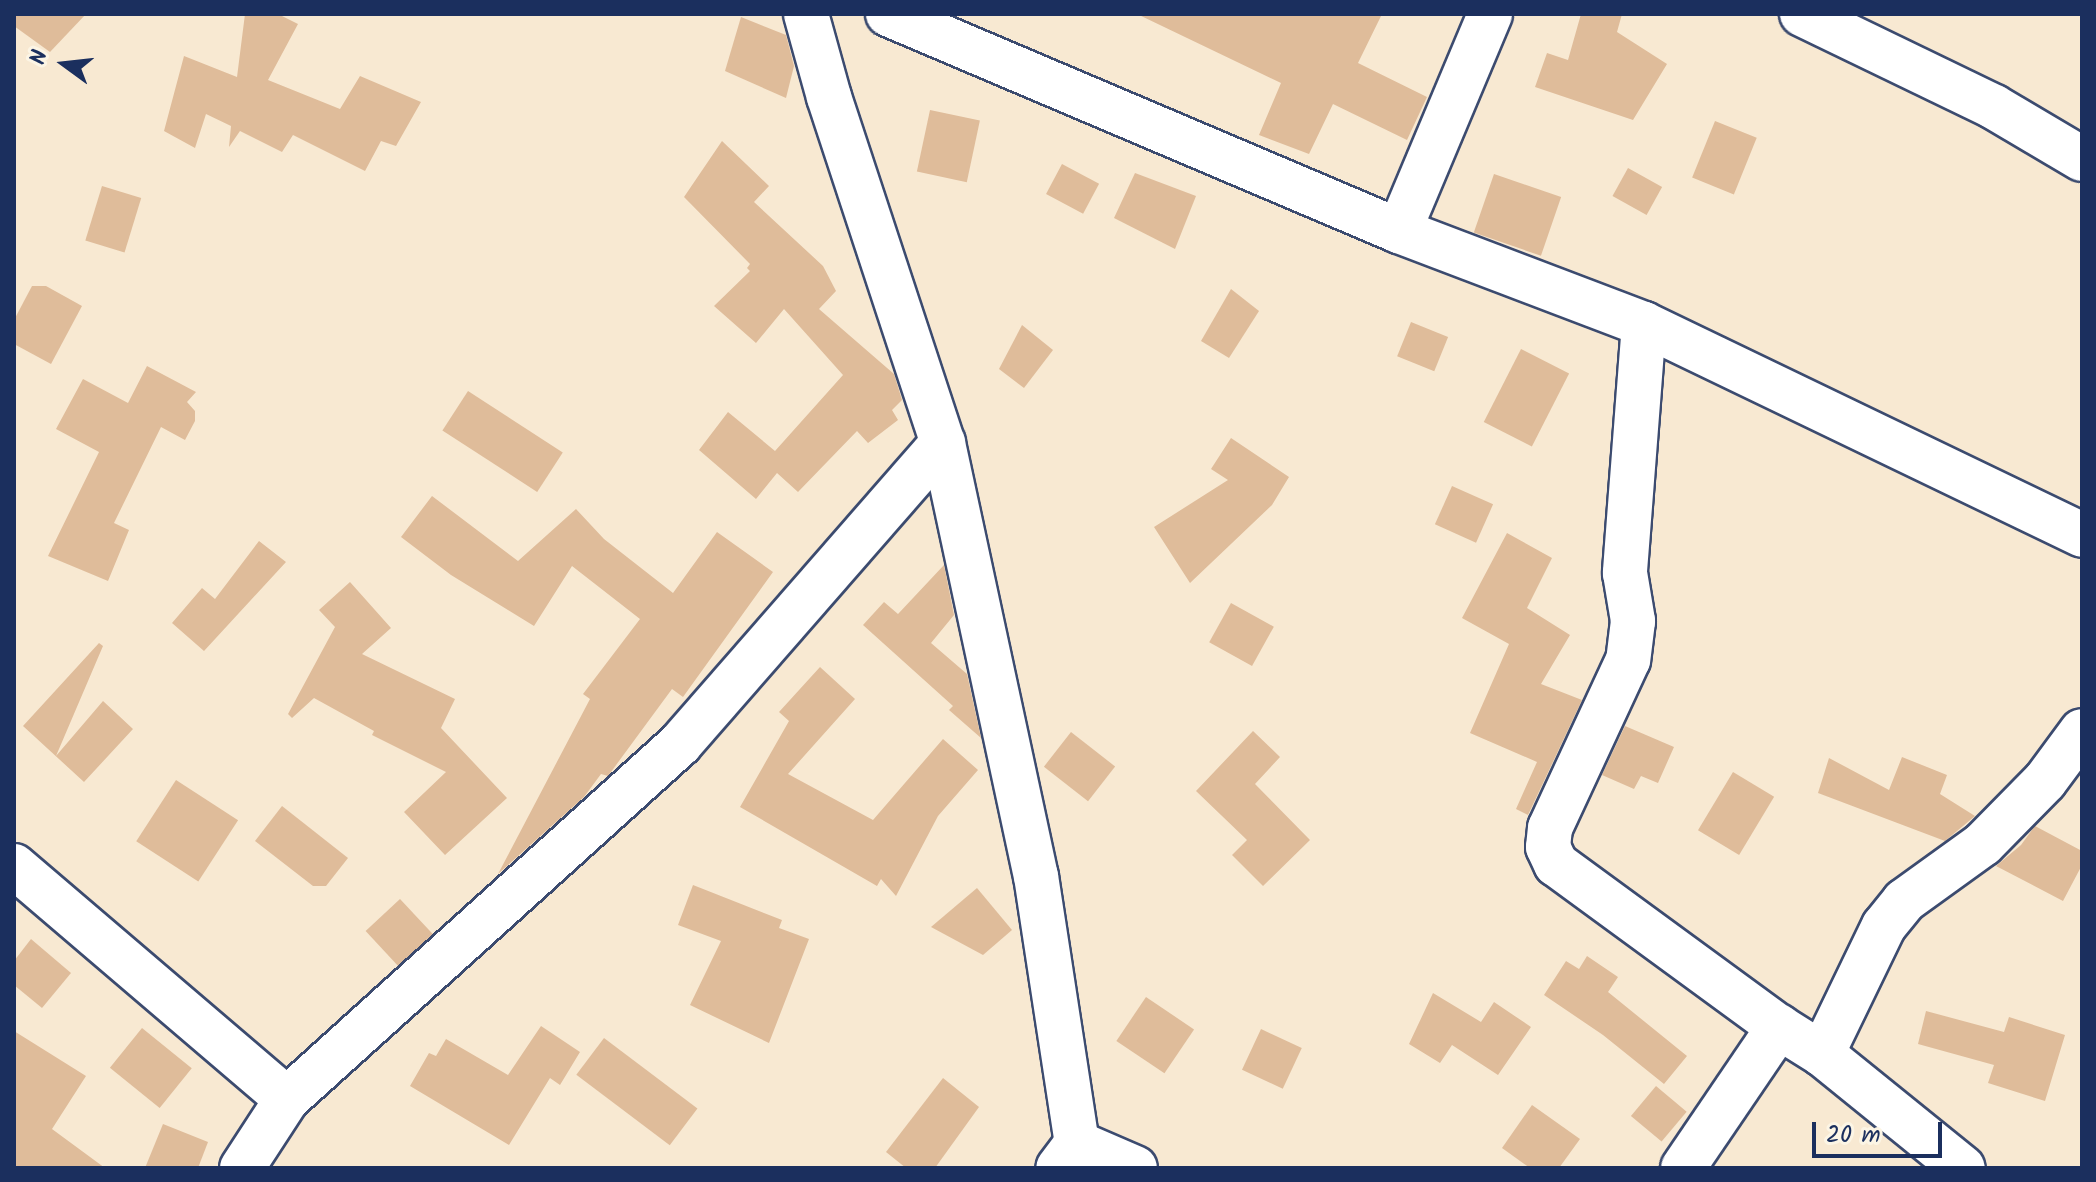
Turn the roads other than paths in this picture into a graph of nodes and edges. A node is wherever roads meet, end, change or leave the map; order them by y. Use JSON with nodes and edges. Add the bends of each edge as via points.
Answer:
{"nodes":[{"id":1,"x":806,"y":14,"type":"edge"},
{"id":2,"x":888,"y":14,"type":"edge"},
{"id":3,"x":1490,"y":14,"type":"edge"},
{"id":4,"x":1802,"y":14,"type":"edge"},
{"id":5,"x":2082,"y":159,"type":"edge"},
{"id":6,"x":1399,"y":231,"type":"junction"},
{"id":7,"x":1644,"y":324,"type":"junction"},
{"id":8,"x":943,"y":443,"type":"junction"},
{"id":9,"x":2082,"y":535,"type":"edge"},
{"id":10,"x":2082,"y":731,"type":"edge"},
{"id":11,"x":14,"y":866,"type":"edge"},
{"id":12,"x":1779,"y":1027,"type":"junction"},
{"id":13,"x":1822,"y":1054,"type":"junction"},
{"id":14,"x":287,"y":1099,"type":"junction"},
{"id":15,"x":1068,"y":1155,"type":"edge"},
{"id":16,"x":242,"y":1168,"type":"edge"},
{"id":17,"x":1135,"y":1168,"type":"edge"},
{"id":18,"x":1683,"y":1168,"type":"edge"},
{"id":19,"x":1963,"y":1168,"type":"edge"}],
"edges":[{"from":1,"to":8,"type":"street"},
{"from":2,"to":6,"type":"street"},
{"from":3,"to":6,"type":"street"},
{"from":4,"to":5,"type":"street","via":[[1994,107]]},
{"from":6,"to":7,"type":"street"},
{"from":7,"to":9,"type":"street"},
{"from":7,"to":12,"type":"street","via":[[1625,573],[1633,621],[1628,660],[1550,828],[1548,847],[1556,864]]},
{"from":8,"to":14,"type":"street","via":[[680,744]]},
{"from":8,"to":15,"type":"street","via":[[1036,876]]},
{"from":10,"to":13,"type":"street","via":[[2045,781],[1983,844],[1904,901],[1884,926]]},
{"from":11,"to":14,"type":"street"},
{"from":12,"to":13,"type":"street"},
{"from":12,"to":18,"type":"street"},
{"from":13,"to":19,"type":"street"},
{"from":14,"to":16,"type":"street"},
{"from":15,"to":17,"type":"street"}]}
